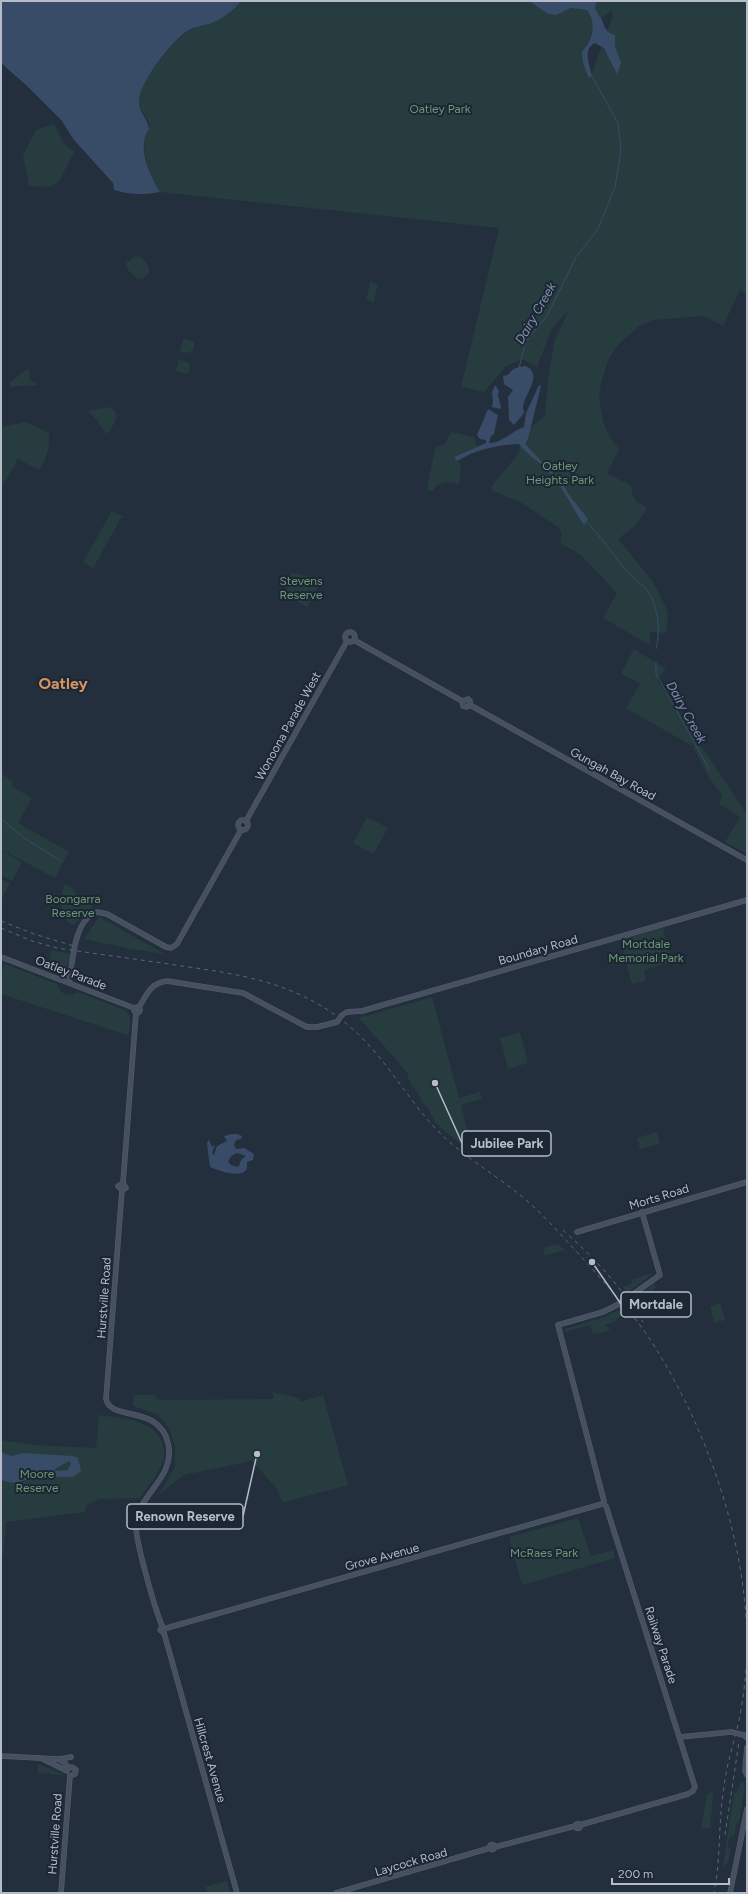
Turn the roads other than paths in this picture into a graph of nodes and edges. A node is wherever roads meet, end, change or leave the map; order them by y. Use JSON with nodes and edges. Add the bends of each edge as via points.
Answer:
{"nodes":[{"id":1,"x":354,"y":640,"type":"junction"},
{"id":2,"x":347,"y":641,"type":"junction"},
{"id":3,"x":747,"y":860,"type":"edge"},
{"id":4,"x":747,"y":900,"type":"edge"},
{"id":5,"x":1,"y":957,"type":"edge"},
{"id":6,"x":69,"y":983,"type":"junction"},
{"id":7,"x":137,"y":1010,"type":"junction"},
{"id":8,"x":747,"y":1182,"type":"edge"},
{"id":9,"x":642,"y":1212,"type":"junction"},
{"id":10,"x":577,"y":1232,"type":"dead end"},
{"id":11,"x":629,"y":1297,"type":"tunnel mouth"},
{"id":12,"x":619,"y":1304,"type":"tunnel mouth"},
{"id":13,"x":109,"y":1407,"type":"joint"},
{"id":14,"x":604,"y":1504,"type":"junction"},
{"id":15,"x":164,"y":1629,"type":"junction"},
{"id":16,"x":680,"y":1737,"type":"junction"},
{"id":17,"x":746,"y":1737,"type":"edge"},
{"id":18,"x":747,"y":1748,"type":"edge"},
{"id":19,"x":1,"y":1756,"type":"edge"},
{"id":20,"x":71,"y":1757,"type":"dead end"},
{"id":21,"x":42,"y":1758,"type":"junction"},
{"id":22,"x":58,"y":1759,"type":"junction"},
{"id":23,"x":69,"y":1771,"type":"junction"},
{"id":24,"x":747,"y":1775,"type":"edge"},
{"id":25,"x":694,"y":1790,"type":"joint"},
{"id":26,"x":747,"y":1808,"type":"edge"},
{"id":27,"x":61,"y":1893,"type":"edge"},
{"id":28,"x":237,"y":1893,"type":"edge"},
{"id":29,"x":336,"y":1893,"type":"edge"},
{"id":30,"x":730,"y":1893,"type":"edge"}],
"edges":[{"from":1,"to":2,"type":"street"},
{"from":1,"to":2,"type":"street","via":[[355,635],[349,632],[345,636]]},
{"from":1,"to":3,"type":"street","name":"Gungah Bay Road","via":[[462,701],[468,699],[470,705]]},
{"from":2,"to":6,"type":"street","name":"Wonoona Parade West","via":[[246,821],[239,823],[238,827],[241,830],[179,942],[171,948],[164,946],[106,914],[96,912],[86,920],[78,935]]},
{"from":4,"to":7,"type":"street","name":"Boundary Road","bridge":true,"via":[[362,1011],[348,1012],[337,1022],[317,1027],[307,1027],[243,993],[167,981],[151,988]]},
{"from":5,"to":6,"type":"street","name":"Oatley Parade"},
{"from":6,"to":7,"type":"street","name":"Oatley Parade"},
{"from":7,"to":13,"type":"street","name":"Hurstville Road","via":[[123,1183],[126,1186],[122,1190],[106,1400]]},
{"from":8,"to":9,"type":"street","name":"Morts Road"},
{"from":9,"to":10,"type":"street","name":"Morts Road"},
{"from":9,"to":11,"type":"street","via":[[660,1275]]},
{"from":12,"to":14,"type":"street","name":"Railway Parade","via":[[603,1312],[558,1325]]},
{"from":13,"to":15,"type":"street","name":"Hillcrest Avenue","via":[[152,1421],[162,1430],[168,1442],[169,1457],[164,1474],[138,1512],[136,1522],[140,1549]]},
{"from":14,"to":15,"type":"street","name":"Grove Avenue"},
{"from":14,"to":16,"type":"street","name":"Railway Parade"},
{"from":15,"to":28,"type":"street","name":"Hillcrest Avenue"},
{"from":16,"to":17,"type":"street","bridge":true,"via":[[731,1732]]},
{"from":16,"to":25,"type":"street","name":"Railway Parade","via":[[695,1783]]},
{"from":18,"to":24,"type":"street","via":[[744,1771]]},
{"from":19,"to":21,"type":"street"},
{"from":20,"to":22,"type":"street"},
{"from":21,"to":22,"type":"street"},
{"from":21,"to":23,"type":"street"},
{"from":22,"to":23,"type":"street","via":[[64,1762]]},
{"from":23,"to":27,"type":"street","name":"Hurstville Road"},
{"from":25,"to":29,"type":"street","name":"Laycock Road","via":[[688,1794],[578,1826]]},
{"from":26,"to":30,"type":"street"}]}
